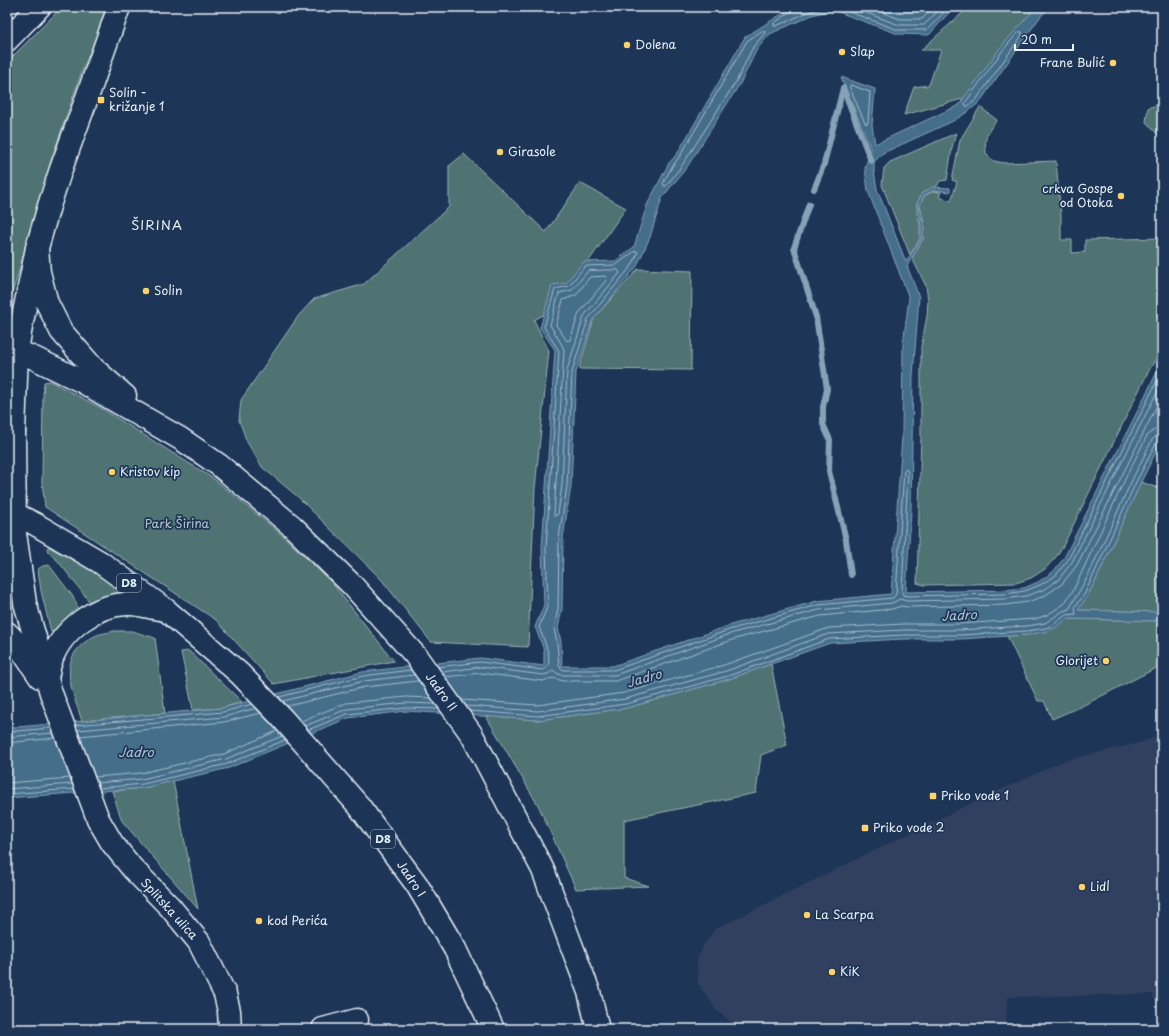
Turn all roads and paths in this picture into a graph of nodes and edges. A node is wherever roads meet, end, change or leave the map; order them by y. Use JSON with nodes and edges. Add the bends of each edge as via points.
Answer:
{"nodes":[{"id":1,"x":39,"y":7,"type":"edge"},
{"id":2,"x":119,"y":7,"type":"edge"},
{"id":3,"x":7,"y":40,"type":"edge"},
{"id":4,"x":37,"y":248,"type":"junction"},
{"id":5,"x":12,"y":349,"type":"edge"},
{"id":6,"x":150,"y":420,"type":"junction"},
{"id":7,"x":10,"y":438,"type":"edge"},
{"id":8,"x":11,"y":512,"type":"edge"},
{"id":9,"x":166,"y":610,"type":"junction"},
{"id":10,"x":7,"y":633,"type":"edge"},
{"id":11,"x":49,"y":686,"type":"junction"},
{"id":12,"x":357,"y":1020,"type":"dead end"},
{"id":13,"x":230,"y":1029,"type":"edge"},
{"id":14,"x":323,"y":1029,"type":"edge"},
{"id":15,"x":493,"y":1029,"type":"edge"},
{"id":16,"x":598,"y":1029,"type":"edge"}],
"edges":[{"from":1,"to":3,"type":"main road"},
{"from":2,"to":4,"type":"main road","via":[[60,169]]},
{"from":4,"to":5,"type":"main road"},
{"from":4,"to":6,"type":"main road","via":[[39,272],[47,303],[61,331],[93,368]]},
{"from":5,"to":6,"type":"main road","via":[[81,381]]},
{"from":5,"to":7,"type":"main road"},
{"from":6,"to":16,"type":"main road","name":"Jadro II","via":[[219,465],[292,526],[352,585],[415,655],[468,729],[543,870],[589,992]]},
{"from":7,"to":8,"type":"main road"},
{"from":8,"to":9,"type":"main road","number":"D8","via":[[100,562]]},
{"from":8,"to":11,"type":"main road","via":[[25,602]]},
{"from":9,"to":11,"type":"main road","via":[[130,604],[112,606],[91,614],[74,627],[60,643],[51,661]]},
{"from":9,"to":15,"type":"main road","name":"Jadro I","number":"D8","via":[[240,674],[359,806],[417,885],[455,949]]},
{"from":10,"to":11,"type":"main road"},
{"from":11,"to":13,"type":"main road","name":"Splitska ulica","via":[[98,819],[112,843],[132,868],[199,942],[225,994]]},
{"from":12,"to":14,"type":"main road"}]}
